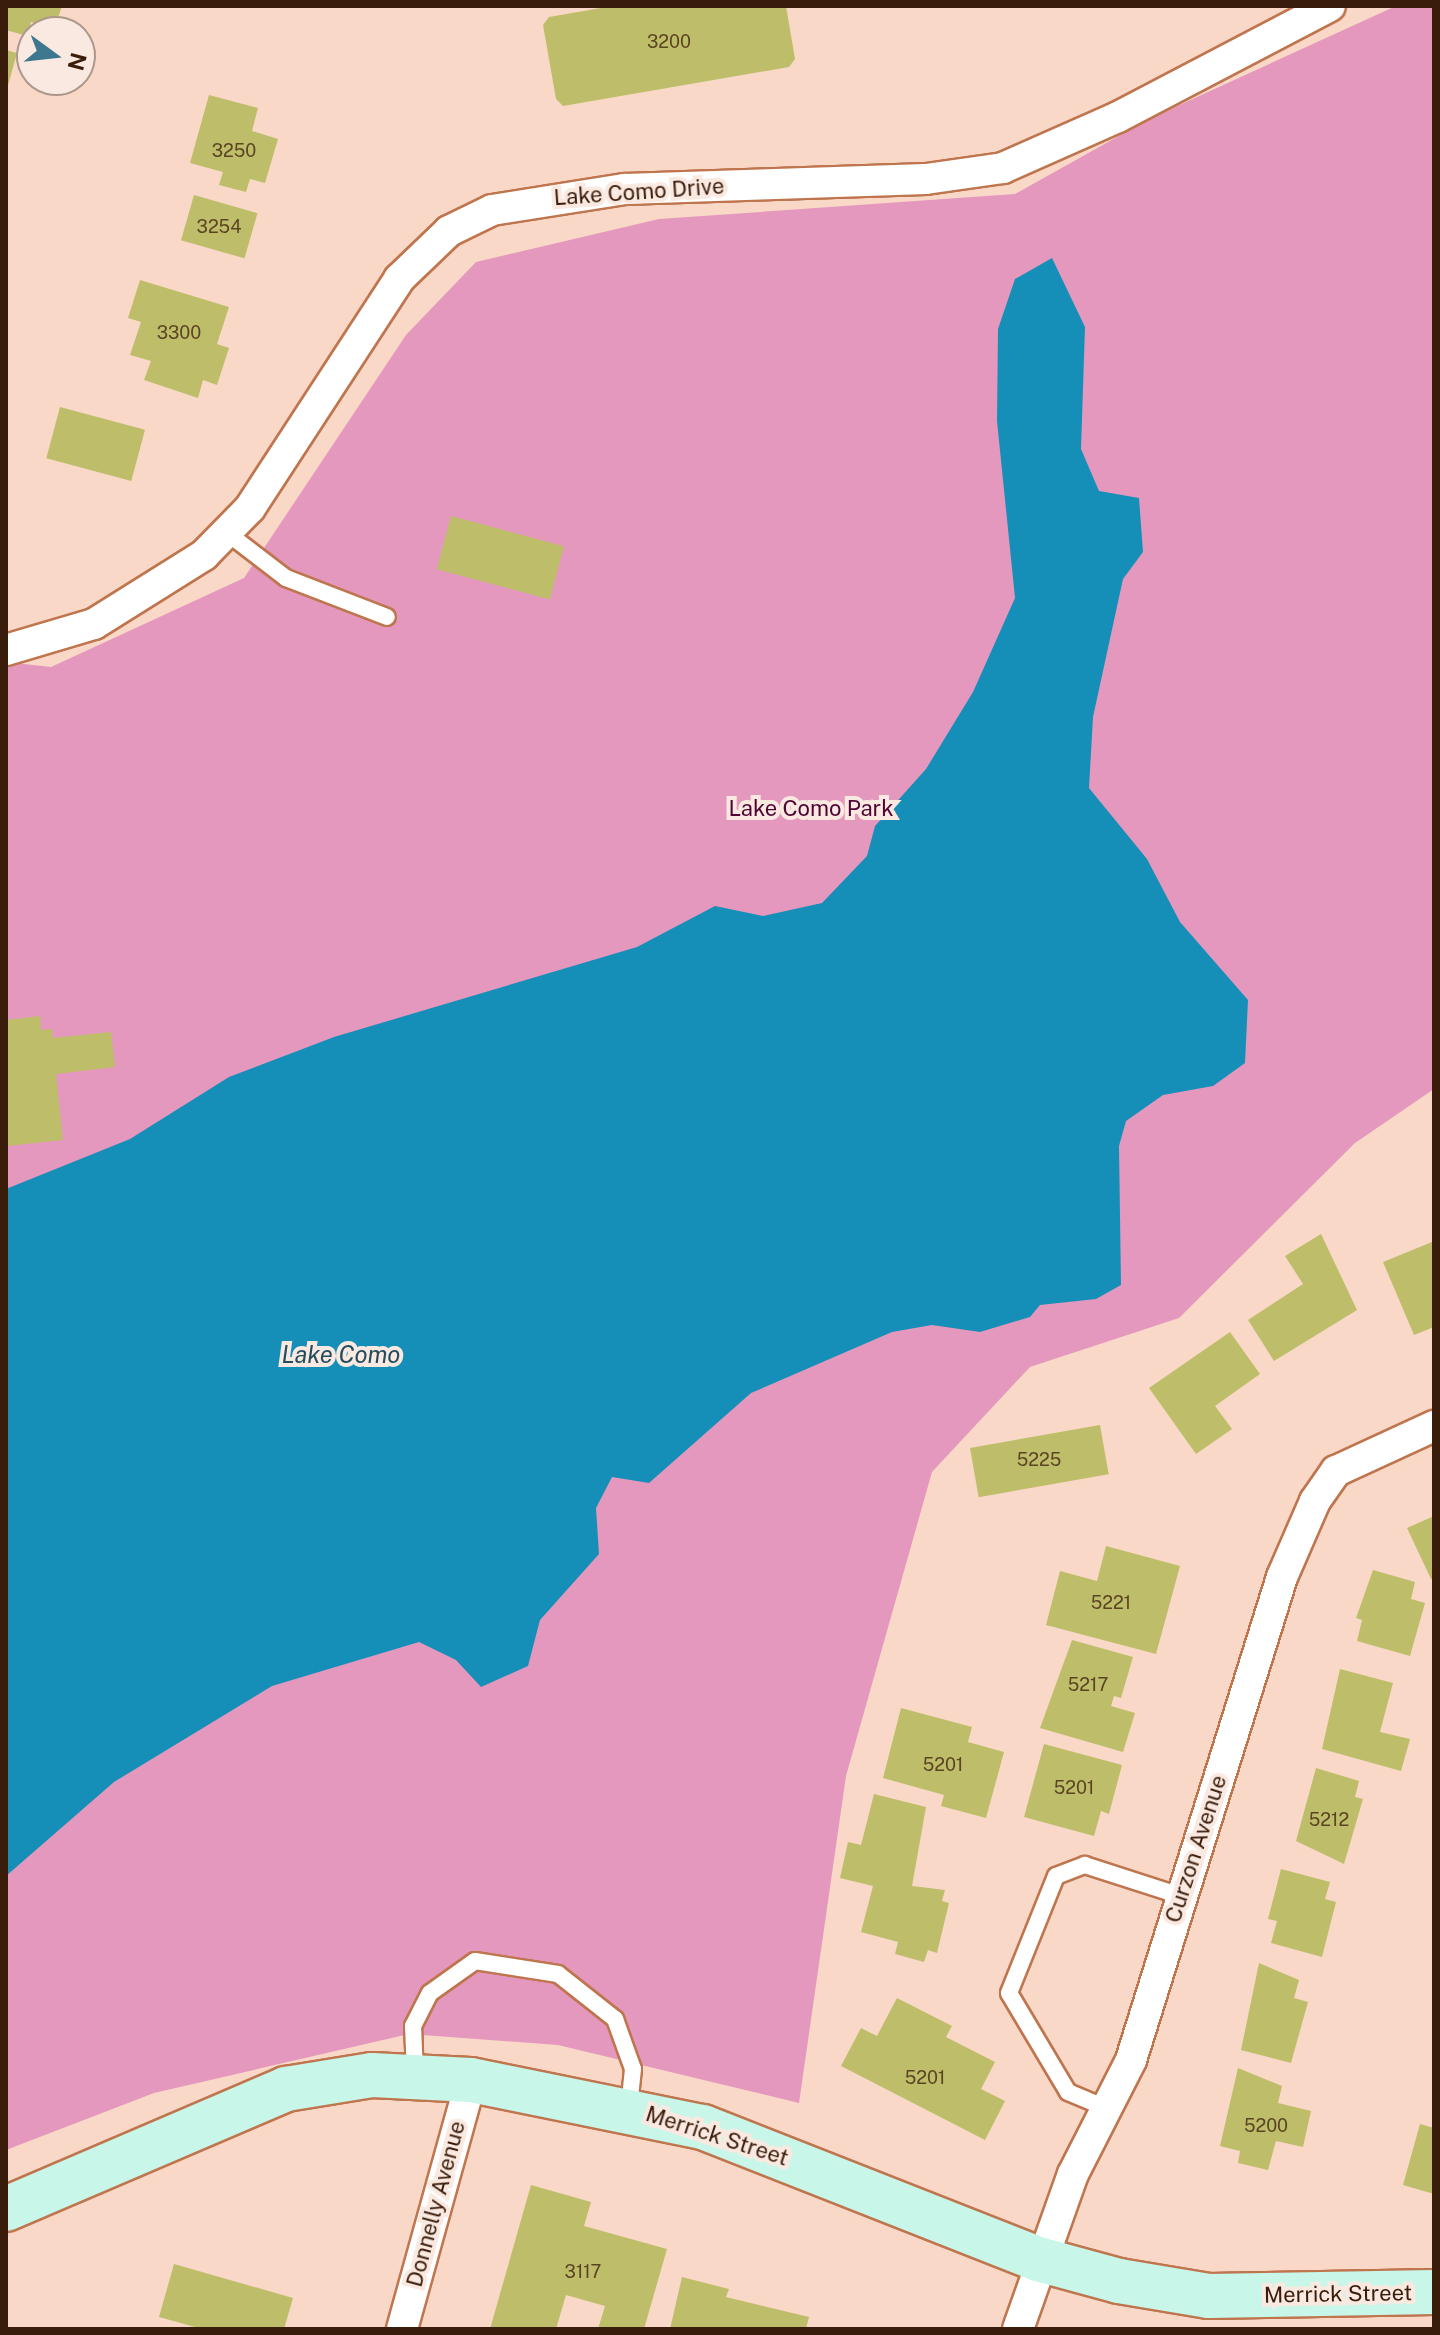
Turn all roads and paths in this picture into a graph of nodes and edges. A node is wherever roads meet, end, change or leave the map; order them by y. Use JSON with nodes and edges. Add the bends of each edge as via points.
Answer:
{"nodes":[{"id":1,"x":1330,"y":6,"type":"edge"},
{"id":2,"x":226,"y":532,"type":"junction"},
{"id":3,"x":387,"y":617,"type":"dead end"},
{"id":4,"x":6,"y":650,"type":"edge"},
{"id":5,"x":1434,"y":1426,"type":"edge"},
{"id":6,"x":1181,"y":1896,"type":"junction"},
{"id":7,"x":415,"y":2078,"type":"junction"},
{"id":8,"x":471,"y":2080,"type":"junction"},
{"id":9,"x":629,"y":2108,"type":"junction"},
{"id":10,"x":1106,"y":2108,"type":"junction"},
{"id":11,"x":6,"y":2209,"type":"edge"},
{"id":12,"x":1038,"y":2259,"type":"junction"},
{"id":13,"x":1434,"y":2292,"type":"edge"},
{"id":14,"x":402,"y":2329,"type":"edge"},
{"id":15,"x":1018,"y":2329,"type":"edge"}],
"edges":[{"from":1,"to":2,"type":"street","name":"Lake Como Drive","via":[[1003,168],[926,179],[625,189],[492,210],[449,231],[399,279],[250,508]]},
{"from":2,"to":3,"type":"lane","via":[[286,578]]},
{"from":2,"to":4,"type":"street","name":"Lake Como Drive","via":[[155,590],[94,624]]},
{"from":5,"to":6,"type":"street","name":"Curzon Avenue","via":[[1336,1471],[1315,1501],[1282,1577]]},
{"from":6,"to":10,"type":"street","name":"Curzon Avenue","via":[[1131,2060]]},
{"from":6,"to":10,"type":"lane","via":[[1085,1865],[1056,1876],[1009,1993],[1068,2092]]},
{"from":7,"to":8,"type":"street","name":"Merrick Street"},
{"from":7,"to":9,"type":"lane","via":[[413,2026],[430,1993],[475,1961],[558,1974],[615,2019],[633,2069]]},
{"from":7,"to":11,"type":"street","name":"Merrick Street","via":[[372,2075],[286,2089]]},
{"from":8,"to":9,"type":"street","name":"Merrick Street"},
{"from":8,"to":14,"type":"street","name":"Donnelly Avenue"},
{"from":9,"to":12,"type":"street","name":"Merrick Street","via":[[774,2153]]},
{"from":10,"to":12,"type":"street","name":"Curzon Avenue"},
{"from":12,"to":13,"type":"street","name":"Merrick Street","via":[[1209,2296]]},
{"from":12,"to":15,"type":"street","name":"Curzon Avenue"}]}
